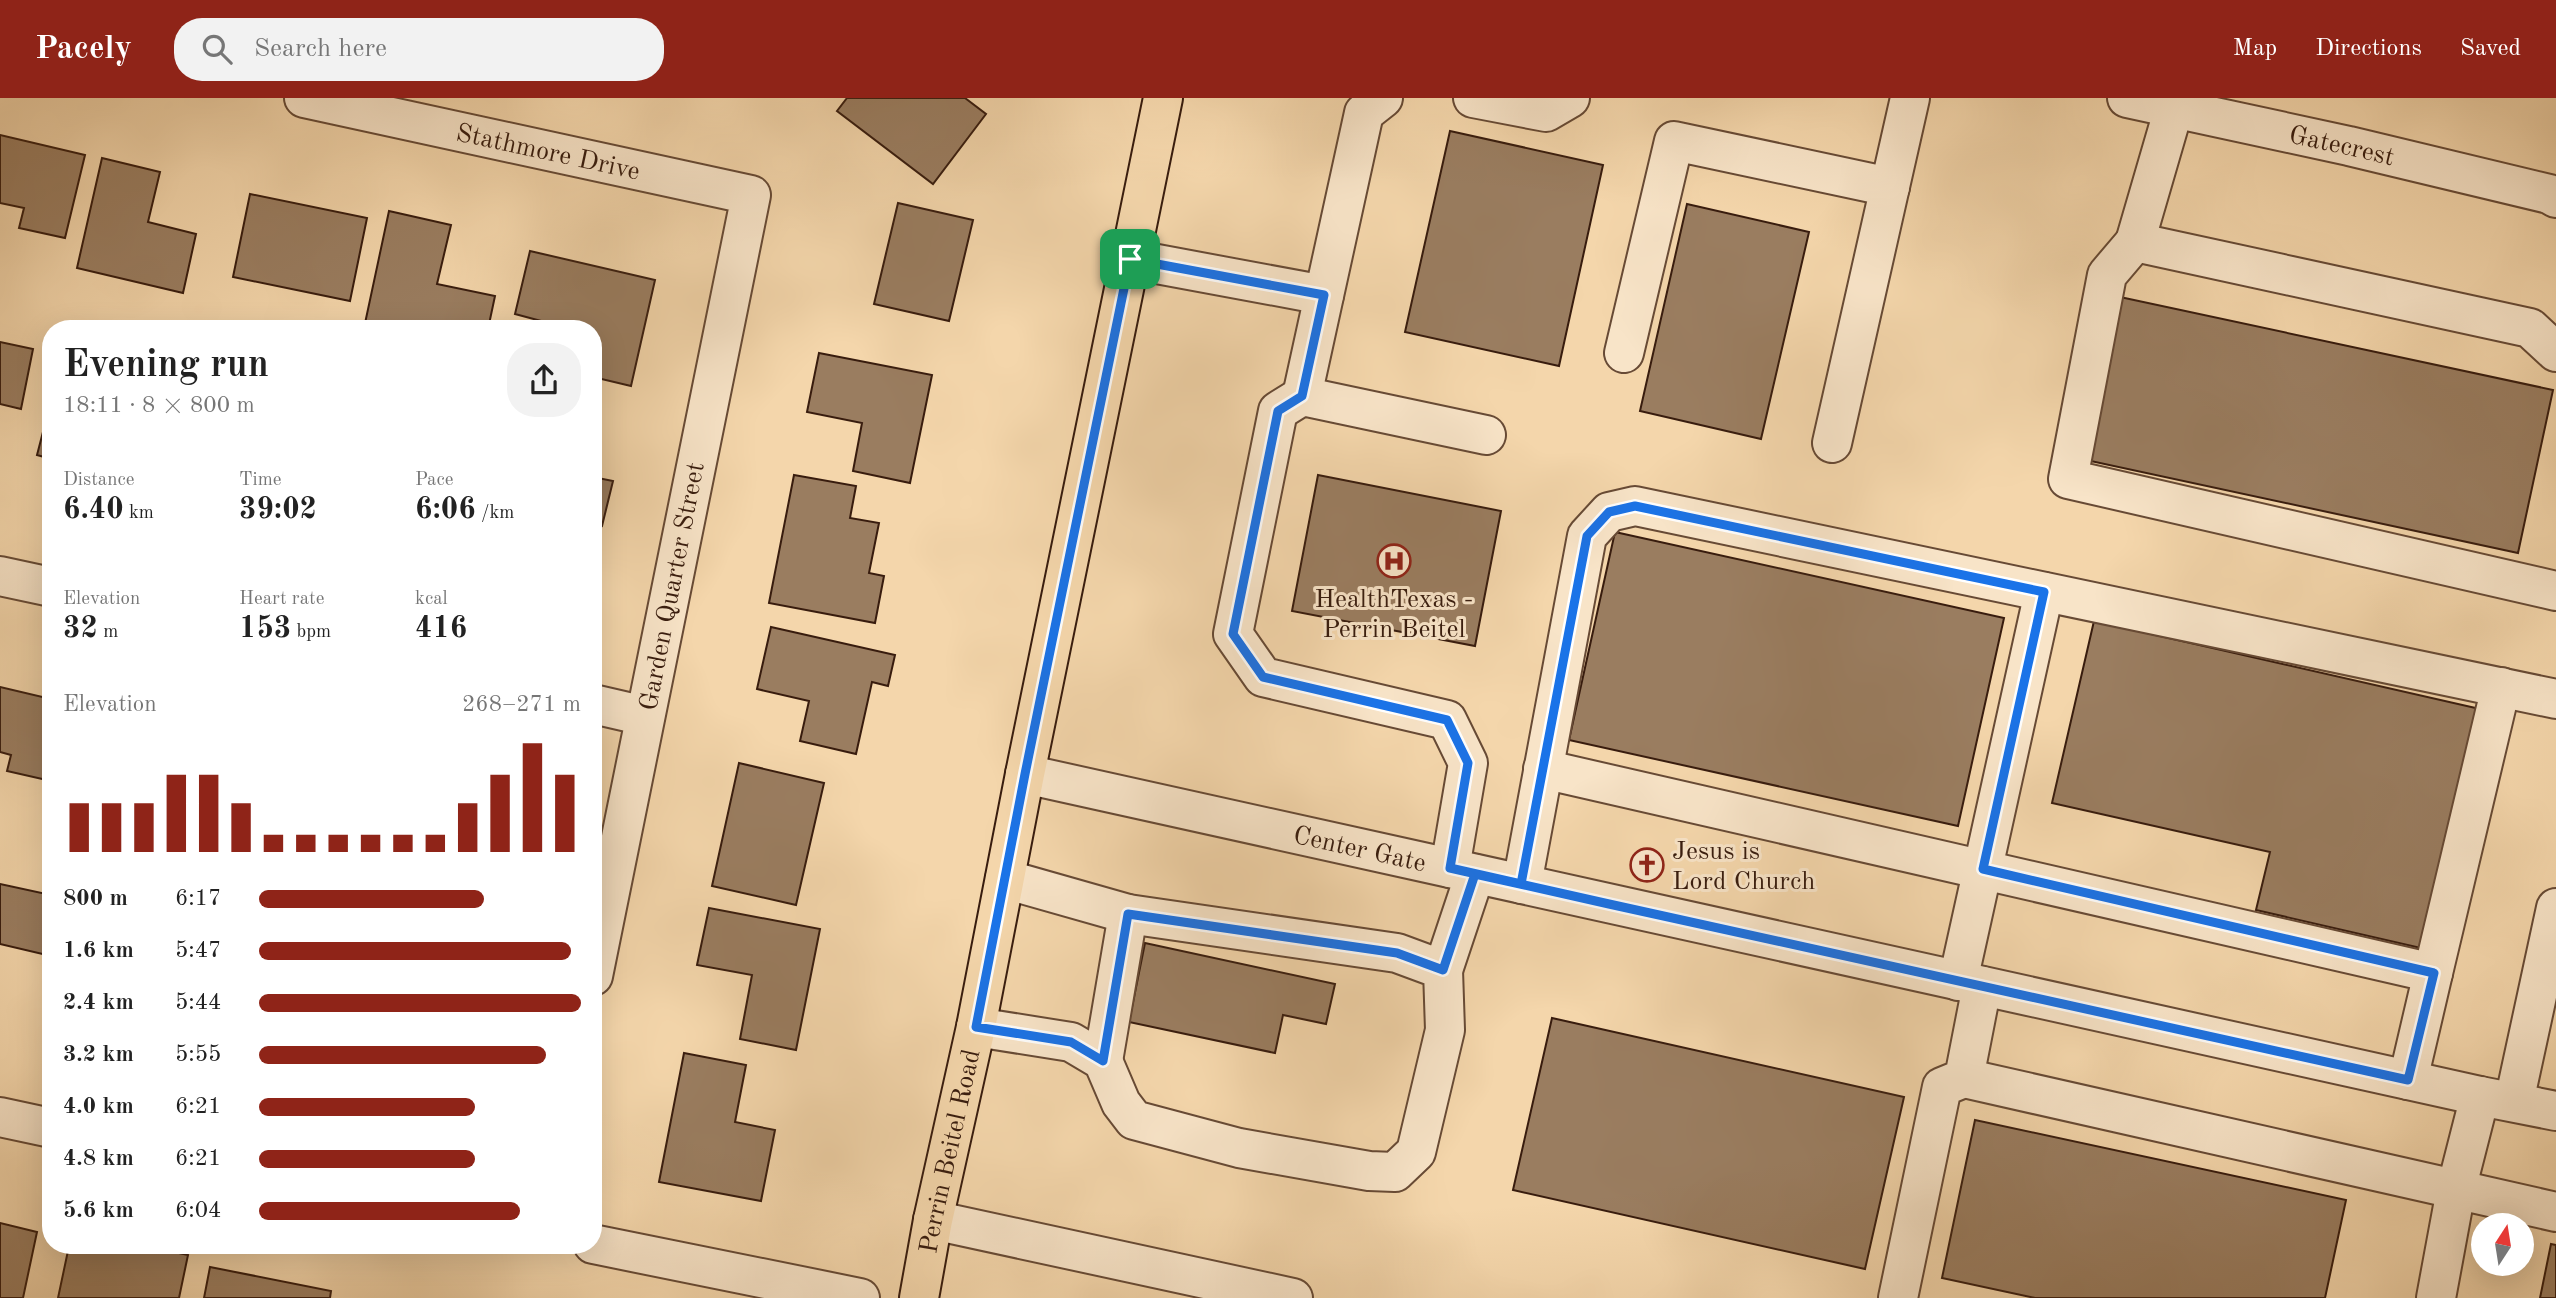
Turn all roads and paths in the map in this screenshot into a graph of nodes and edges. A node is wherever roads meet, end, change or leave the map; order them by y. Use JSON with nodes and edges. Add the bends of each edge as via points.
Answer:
{"nodes":[{"id":1,"x":304,"y":98,"type":"edge"},
{"id":2,"x":1163,"y":98,"type":"edge"},
{"id":3,"x":1383,"y":98,"type":"edge"},
{"id":4,"x":1473,"y":98,"type":"edge"},
{"id":5,"x":1570,"y":98,"type":"edge"},
{"id":6,"x":1910,"y":98,"type":"edge"},
{"id":7,"x":2127,"y":98,"type":"edge"},
{"id":8,"x":2174,"y":108,"type":"junction"},
{"id":9,"x":2233,"y":109,"type":"edge"},
{"id":10,"x":1890,"y":187,"type":"junction"},
{"id":11,"x":751,"y":195,"type":"joint"},
{"id":12,"x":2556,"y":198,"type":"edge"},
{"id":13,"x":2135,"y":242,"type":"junction"},
{"id":14,"x":1130,"y":259,"type":"junction"},
{"id":15,"x":1324,"y":295,"type":"junction"},
{"id":16,"x":2556,"y":352,"type":"edge"},
{"id":17,"x":1624,"y":353,"type":"dead end"},
{"id":18,"x":1302,"y":396,"type":"junction"},
{"id":19,"x":1486,"y":435,"type":"dead end"},
{"id":20,"x":1832,"y":443,"type":"dead end"},
{"id":21,"x":0,"y":576,"type":"edge"},
{"id":22,"x":42,"y":585,"type":"edge"},
{"id":23,"x":2556,"y":591,"type":"edge"},
{"id":24,"x":2044,"y":592,"type":"junction"},
{"id":25,"x":2501,"y":687,"type":"junction"},
{"id":26,"x":2556,"y":699,"type":"edge"},
{"id":27,"x":602,"y":706,"type":"edge"},
{"id":28,"x":645,"y":716,"type":"junction"},
{"id":29,"x":1543,"y":769,"type":"junction"},
{"id":30,"x":1025,"y":774,"type":"junction"},
{"id":31,"x":1983,"y":869,"type":"junction"},
{"id":32,"x":1462,"y":871,"type":"junction"},
{"id":33,"x":1005,"y":879,"type":"junction"},
{"id":34,"x":1521,"y":884,"type":"junction"},
{"id":35,"x":2556,"y":908,"type":"edge"},
{"id":36,"x":1128,"y":914,"type":"junction"},
{"id":37,"x":602,"y":931,"type":"edge"},
{"id":38,"x":1443,"y":970,"type":"junction"},
{"id":39,"x":2434,"y":973,"type":"junction"},
{"id":40,"x":1970,"y":983,"type":"junction"},
{"id":41,"x":976,"y":1027,"type":"junction"},
{"id":42,"x":1103,"y":1061,"type":"junction"},
{"id":43,"x":2408,"y":1080,"type":"junction"},
{"id":44,"x":1953,"y":1083,"type":"junction"},
{"id":45,"x":2497,"y":1099,"type":"junction"},
{"id":46,"x":2556,"y":1111,"type":"edge"},
{"id":47,"x":0,"y":1117,"type":"edge"},
{"id":48,"x":42,"y":1126,"type":"edge"},
{"id":49,"x":2456,"y":1190,"type":"junction"},
{"id":50,"x":2556,"y":1212,"type":"edge"},
{"id":51,"x":933,"y":1220,"type":"junction"},
{"id":52,"x":602,"y":1246,"type":"edge"},
{"id":53,"x":860,"y":1298,"type":"edge"},
{"id":54,"x":919,"y":1298,"type":"edge"},
{"id":55,"x":1293,"y":1298,"type":"edge"},
{"id":56,"x":1898,"y":1298,"type":"edge"},
{"id":57,"x":2436,"y":1298,"type":"edge"}],
"edges":[{"from":1,"to":11,"type":"street","name":"Stathmore Drive"},
{"from":2,"to":14,"type":"main road","name":"Perrin Beitel Road"},
{"from":3,"to":15,"type":"street","via":[[1364,113]]},
{"from":4,"to":5,"type":"street","via":[[1546,112]]},
{"from":6,"to":10,"type":"street"},
{"from":7,"to":8,"type":"street","name":"Gatecrest"},
{"from":8,"to":9,"type":"street","name":"Gatecrest"},
{"from":8,"to":13,"type":"street"},
{"from":9,"to":12,"type":"street","name":"Gatecrest"},
{"from":10,"to":17,"type":"street","via":[[1674,141]]},
{"from":10,"to":20,"type":"street"},
{"from":11,"to":28,"type":"street","name":"Garden Quarter Street"},
{"from":13,"to":16,"type":"street","via":[[2530,328]]},
{"from":13,"to":23,"type":"street","via":[[2107,275],[2068,479]]},
{"from":14,"to":15,"type":"street"},
{"from":14,"to":30,"type":"main road","name":"Perrin Beitel Road"},
{"from":15,"to":18,"type":"street"},
{"from":18,"to":19,"type":"street"},
{"from":18,"to":32,"type":"street","via":[[1278,411],[1233,634],[1263,677],[1447,720],[1468,763]]},
{"from":21,"to":22,"type":"street"},
{"from":24,"to":25,"type":"street"},
{"from":24,"to":29,"type":"street","via":[[1635,506],[1609,512],[1587,536]]},
{"from":24,"to":31,"type":"street"},
{"from":25,"to":26,"type":"street"},
{"from":25,"to":39,"type":"street"},
{"from":27,"to":28,"type":"street"},
{"from":28,"to":37,"type":"street","name":"Garden Quarter Street"},
{"from":29,"to":31,"type":"street"},
{"from":29,"to":34,"type":"street"},
{"from":30,"to":32,"type":"street","name":"Center Gate"},
{"from":30,"to":33,"type":"main road","name":"Perrin Beitel Road"},
{"from":31,"to":39,"type":"street"},
{"from":31,"to":40,"type":"street"},
{"from":32,"to":34,"type":"street","name":"Center Gate"},
{"from":32,"to":38,"type":"street"},
{"from":33,"to":36,"type":"street"},
{"from":33,"to":41,"type":"main road","name":"Perrin Beitel Road"},
{"from":34,"to":40,"type":"street","name":"Center Gate"},
{"from":35,"to":45,"type":"street"},
{"from":36,"to":38,"type":"street","via":[[1397,953]]},
{"from":36,"to":42,"type":"street"},
{"from":38,"to":42,"type":"street","via":[[1445,1030],[1416,1152],[1395,1171],[1370,1171],[1239,1148],[1135,1120],[1121,1103]]},
{"from":39,"to":43,"type":"street"},
{"from":40,"to":43,"type":"street","name":"Center Gate"},
{"from":40,"to":44,"type":"street"},
{"from":41,"to":42,"type":"street","via":[[1071,1042]]},
{"from":41,"to":51,"type":"main road","name":"Perrin Beitel Road"},
{"from":43,"to":45,"type":"street","name":"Center Gate"},
{"from":44,"to":49,"type":"street"},
{"from":44,"to":56,"type":"street"},
{"from":45,"to":46,"type":"street","name":"Center Gate"},
{"from":45,"to":49,"type":"street"},
{"from":47,"to":48,"type":"street"},
{"from":49,"to":50,"type":"street"},
{"from":49,"to":57,"type":"street"},
{"from":51,"to":54,"type":"main road","name":"Perrin Beitel Road"},
{"from":51,"to":55,"type":"street"},
{"from":52,"to":53,"type":"street"}]}
